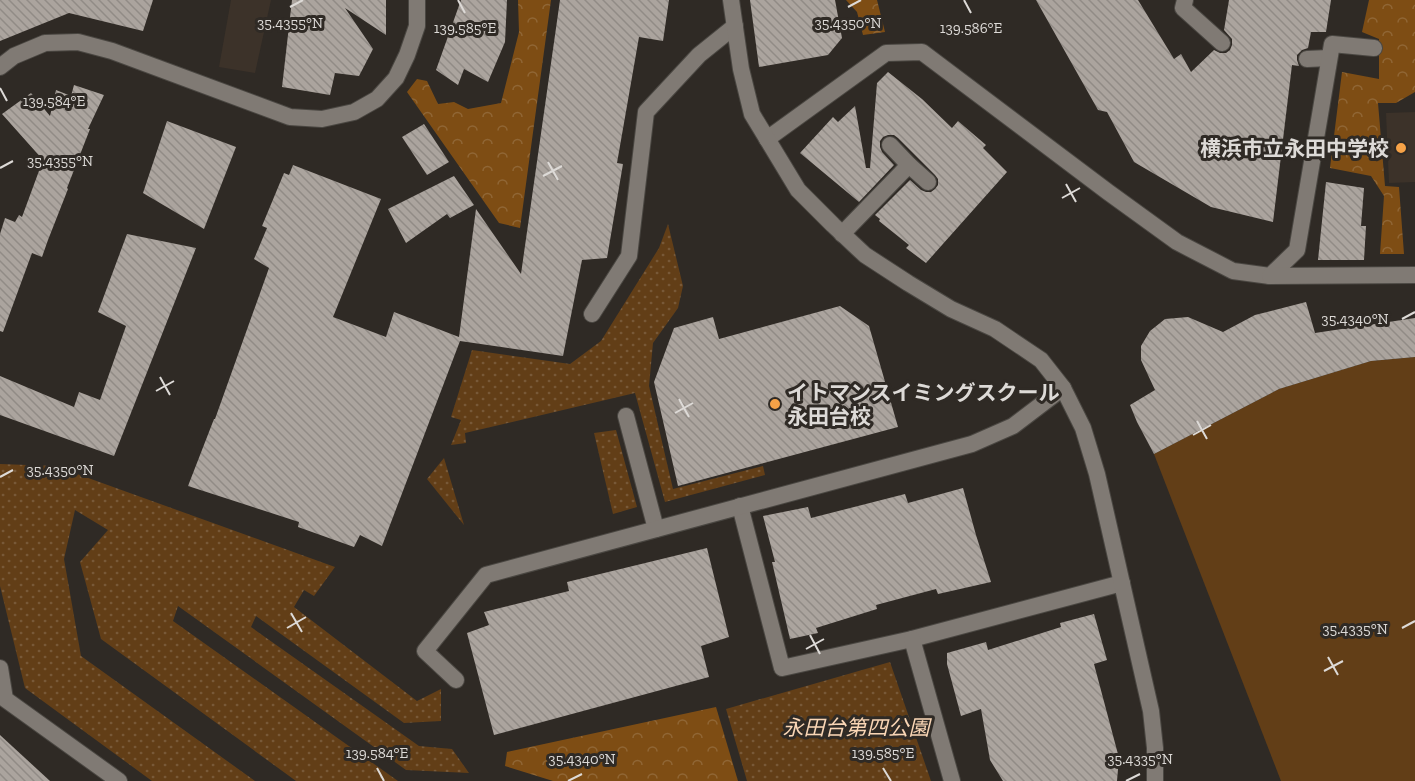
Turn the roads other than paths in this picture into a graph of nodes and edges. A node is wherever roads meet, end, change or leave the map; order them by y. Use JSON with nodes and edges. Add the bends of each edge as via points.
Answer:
{"nodes":[{"id":1,"x":417,"y":0,"type":"edge"},
{"id":2,"x":731,"y":0,"type":"edge"},
{"id":3,"x":1185,"y":0,"type":"edge"},
{"id":4,"x":735,"y":26,"type":"junction"},
{"id":5,"x":1222,"y":44,"type":"dead end"},
{"id":6,"x":1374,"y":48,"type":"dead end"},
{"id":7,"x":1329,"y":58,"type":"junction"},
{"id":8,"x":1306,"y":59,"type":"dead end"},
{"id":9,"x":0,"y":68,"type":"edge"},
{"id":10,"x":767,"y":139,"type":"junction"},
{"id":11,"x":890,"y":144,"type":"dead end"},
{"id":12,"x":909,"y":165,"type":"junction"},
{"id":13,"x":928,"y":182,"type":"dead end"},
{"id":14,"x":842,"y":234,"type":"junction"},
{"id":15,"x":1415,"y":275,"type":"edge"},
{"id":16,"x":1270,"y":276,"type":"junction"},
{"id":17,"x":592,"y":314,"type":"dead end"},
{"id":18,"x":1063,"y":388,"type":"junction"},
{"id":19,"x":626,"y":416,"type":"dead end"},
{"id":20,"x":740,"y":506,"type":"junction"},
{"id":21,"x":656,"y":529,"type":"junction"},
{"id":22,"x":1122,"y":584,"type":"junction"},
{"id":23,"x":912,"y":639,"type":"junction"},
{"id":24,"x":0,"y":668,"type":"edge"},
{"id":25,"x":456,"y":680,"type":"dead end"},
{"id":26,"x":119,"y":781,"type":"edge"},
{"id":27,"x":952,"y":781,"type":"edge"},
{"id":28,"x":1155,"y":781,"type":"edge"}],
"edges":[{"from":1,"to":9,"type":"street","via":[[417,26],[396,78],[376,99],[354,112],[322,119],[291,117],[78,42],[45,43],[15,56]]},
{"from":2,"to":4,"type":"street"},
{"from":3,"to":5,"type":"street","via":[[1184,8]]},
{"from":4,"to":10,"type":"street","via":[[752,114]]},
{"from":4,"to":17,"type":"street","via":[[699,55],[646,112],[629,256]]},
{"from":6,"to":7,"type":"street","via":[[1332,44]]},
{"from":7,"to":8,"type":"street"},
{"from":7,"to":16,"type":"street","via":[[1297,250]]},
{"from":10,"to":14,"type":"street","via":[[798,190]]},
{"from":10,"to":16,"type":"street","via":[[886,53],[922,52],[1177,242],[1233,271]]},
{"from":11,"to":12,"type":"street"},
{"from":12,"to":13,"type":"street"},
{"from":12,"to":14,"type":"street"},
{"from":14,"to":18,"type":"street","via":[[908,284],[995,328],[1041,360]]},
{"from":15,"to":16,"type":"street"},
{"from":18,"to":20,"type":"street","via":[[1013,426],[972,444]]},
{"from":18,"to":22,"type":"street","via":[[1089,446]]},
{"from":19,"to":21,"type":"street"},
{"from":20,"to":21,"type":"street"},
{"from":20,"to":23,"type":"street","via":[[782,668]]},
{"from":21,"to":25,"type":"street","via":[[486,574],[425,651]]},
{"from":22,"to":23,"type":"street"},
{"from":22,"to":28,"type":"street","via":[[1152,711]]},
{"from":23,"to":27,"type":"street"},
{"from":24,"to":26,"type":"street","via":[[5,699]]}]}
